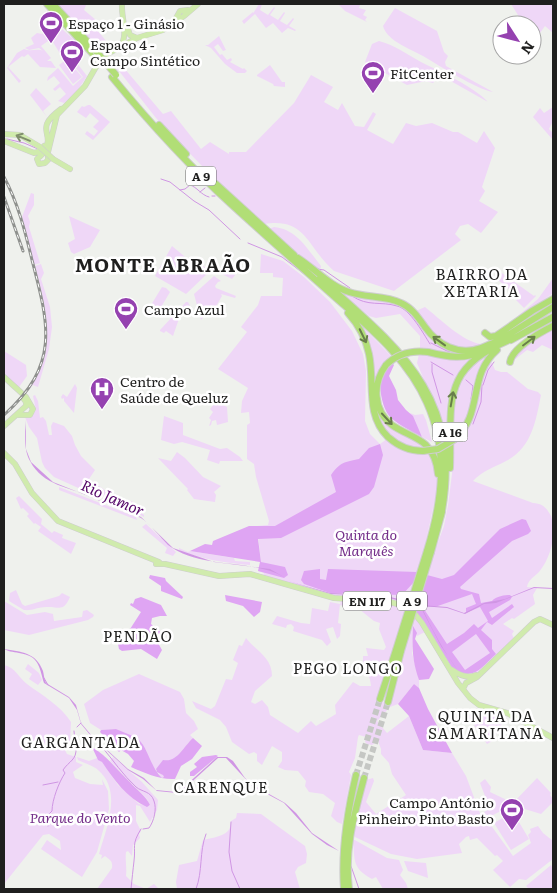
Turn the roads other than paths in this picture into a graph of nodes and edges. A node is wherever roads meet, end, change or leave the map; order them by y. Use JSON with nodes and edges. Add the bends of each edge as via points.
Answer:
{"nodes":[{"id":1,"x":47,"y":4,"type":"edge"},
{"id":2,"x":53,"y":4,"type":"edge"},
{"id":3,"x":123,"y":4,"type":"edge"},
{"id":4,"x":195,"y":6,"type":"edge"},
{"id":5,"x":127,"y":26,"type":"junction"},
{"id":6,"x":124,"y":36,"type":"junction"},
{"id":7,"x":137,"y":38,"type":"junction"},
{"id":8,"x":127,"y":43,"type":"junction"},
{"id":9,"x":120,"y":47,"type":"junction"},
{"id":10,"x":94,"y":52,"type":"junction"},
{"id":11,"x":114,"y":76,"type":"junction"},
{"id":12,"x":61,"y":109,"type":"junction"},
{"id":13,"x":48,"y":121,"type":"junction"},
{"id":14,"x":54,"y":126,"type":"junction"},
{"id":15,"x":4,"y":134,"type":"edge"},
{"id":16,"x":47,"y":138,"type":"junction"},
{"id":17,"x":4,"y":141,"type":"edge"},
{"id":18,"x":4,"y":145,"type":"edge"},
{"id":19,"x":45,"y":158,"type":"junction"},
{"id":20,"x":70,"y":169,"type":"dead end"},
{"id":21,"x":298,"y":258,"type":"junction"},
{"id":22,"x":335,"y":297,"type":"junction"},
{"id":23,"x":553,"y":299,"type":"edge"},
{"id":24,"x":553,"y":307,"type":"edge"},
{"id":25,"x":553,"y":317,"type":"edge"},
{"id":26,"x":553,"y":326,"type":"edge"},
{"id":27,"x":485,"y":333,"type":"dead end"},
{"id":28,"x":492,"y":347,"type":"junction"},
{"id":29,"x":510,"y":362,"type":"dead end"},
{"id":30,"x":4,"y":379,"type":"edge"},
{"id":31,"x":4,"y":426,"type":"edge"},
{"id":32,"x":4,"y":453,"type":"edge"},
{"id":33,"x":441,"y":516,"type":"junction"},
{"id":34,"x":434,"y":525,"type":"junction"},
{"id":35,"x":429,"y":552,"type":"junction"},
{"id":36,"x":155,"y":563,"type":"junction"},
{"id":37,"x":183,"y":568,"type":"junction"},
{"id":38,"x":553,"y":625,"type":"edge"},
{"id":39,"x":509,"y":645,"type":"junction"},
{"id":40,"x":399,"y":650,"type":"junction"},
{"id":41,"x":450,"y":668,"type":"junction"},
{"id":42,"x":463,"y":676,"type":"junction"},
{"id":43,"x":462,"y":684,"type":"junction"},
{"id":44,"x":380,"y":699,"type":"tunnel mouth"},
{"id":45,"x":388,"y":702,"type":"tunnel mouth"},
{"id":46,"x":553,"y":738,"type":"edge"},
{"id":47,"x":356,"y":775,"type":"tunnel mouth"},
{"id":48,"x":364,"y":778,"type":"tunnel mouth"},
{"id":49,"x":350,"y":819,"type":"junction"},
{"id":50,"x":344,"y":889,"type":"edge"},
{"id":51,"x":349,"y":889,"type":"edge"}],
"edges":[{"from":1,"to":10,"type":"highway","number":"A 9"},
{"from":2,"to":10,"type":"highway","number":"A 9"},
{"from":3,"to":5,"type":"main road"},
{"from":3,"to":6,"type":"main road"},
{"from":4,"to":7,"type":"main road","via":[[159,32]]},
{"from":5,"to":7,"type":"main road","via":[[130,35]]},
{"from":5,"to":8,"type":"main road"},
{"from":6,"to":8,"type":"main road"},
{"from":6,"to":9,"type":"main road"},
{"from":7,"to":8,"type":"main road"},
{"from":8,"to":9,"type":"main road"},
{"from":9,"to":12,"type":"main road","via":[[100,60],[85,86]]},
{"from":10,"to":11,"type":"highway","number":"A 9","bridge":true},
{"from":11,"to":21,"type":"highway","number":"A 9","via":[[205,174]]},
{"from":11,"to":22,"type":"highway","number":"A 9","via":[[168,143]]},
{"from":12,"to":13,"type":"main road"},
{"from":12,"to":14,"type":"main road"},
{"from":13,"to":14,"type":"main road"},
{"from":13,"to":16,"type":"main road"},
{"from":14,"to":19,"type":"main road"},
{"from":19,"to":15,"type":"main road","one_way":true,"bridge":true,"via":[[40,147],[20,135]]},
{"from":16,"to":17,"type":"main road","via":[[44,147],[34,153]]},
{"from":16,"to":19,"type":"main road"},
{"from":18,"to":19,"type":"main road"},
{"from":19,"to":20,"type":"main road"},
{"from":28,"to":21,"type":"highway","one_way":true,"via":[[464,351],[447,347],[433,337],[402,303],[348,292]]},
{"from":21,"to":33,"type":"highway","number":"A 9","via":[[394,345],[423,385],[438,418],[444,450],[446,484]]},
{"from":22,"to":28,"type":"highway","one_way":true,"bridge":true,"via":[[356,324],[369,351],[373,409],[378,424],[395,443],[411,450],[438,449],[455,439],[467,425],[479,376]]},
{"from":22,"to":34,"type":"highway","number":"A 9","via":[[401,359],[428,403],[442,466],[441,492]]},
{"from":23,"to":27,"type":"highway","via":[[496,336],[490,337]]},
{"from":24,"to":28,"type":"highway","number":"A 16"},
{"from":25,"to":28,"type":"highway","number":"A 16"},
{"from":29,"to":26,"type":"highway","one_way":true,"via":[[514,352]]},
{"from":33,"to":28,"type":"highway","number":"A 16","one_way":true,"via":[[449,480],[453,391],[466,368]]},
{"from":28,"to":34,"type":"highway","number":"A 16","one_way":true,"bridge":true,"via":[[463,357],[416,351],[404,353],[386,365],[377,384],[376,397],[387,420],[419,440],[434,456],[439,488]]},
{"from":30,"to":31,"type":"main road","via":[[26,397],[26,410]]},
{"from":32,"to":36,"type":"main road","number":"EN 117","via":[[58,521]]},
{"from":33,"to":35,"type":"highway","number":"A 9"},
{"from":34,"to":35,"type":"highway","number":"A 9"},
{"from":35,"to":40,"type":"highway","number":"A 9","bridge":true},
{"from":36,"to":37,"type":"main road","number":"EN 117"},
{"from":36,"to":37,"type":"main road","number":"EN 117"},
{"from":37,"to":41,"type":"main road","number":"EN 117","via":[[221,576],[247,574],[334,598],[403,606],[418,617]]},
{"from":38,"to":39,"type":"main road","via":[[537,620]]},
{"from":39,"to":42,"type":"main road","via":[[476,674]]},
{"from":39,"to":43,"type":"main road","via":[[477,677]]},
{"from":40,"to":44,"type":"highway","number":"A 9"},
{"from":40,"to":45,"type":"highway","number":"A 9"},
{"from":41,"to":42,"type":"main road"},
{"from":41,"to":43,"type":"main road"},
{"from":42,"to":43,"type":"main road","via":[[466,678]]},
{"from":42,"to":43,"type":"main road","via":[[458,677]]},
{"from":43,"to":46,"type":"main road","via":[[466,695],[478,704],[507,713]]},
{"from":47,"to":49,"type":"highway"},
{"from":48,"to":49,"type":"highway"},
{"from":49,"to":50,"type":"highway","via":[[343,849]]},
{"from":49,"to":51,"type":"highway"}]}
